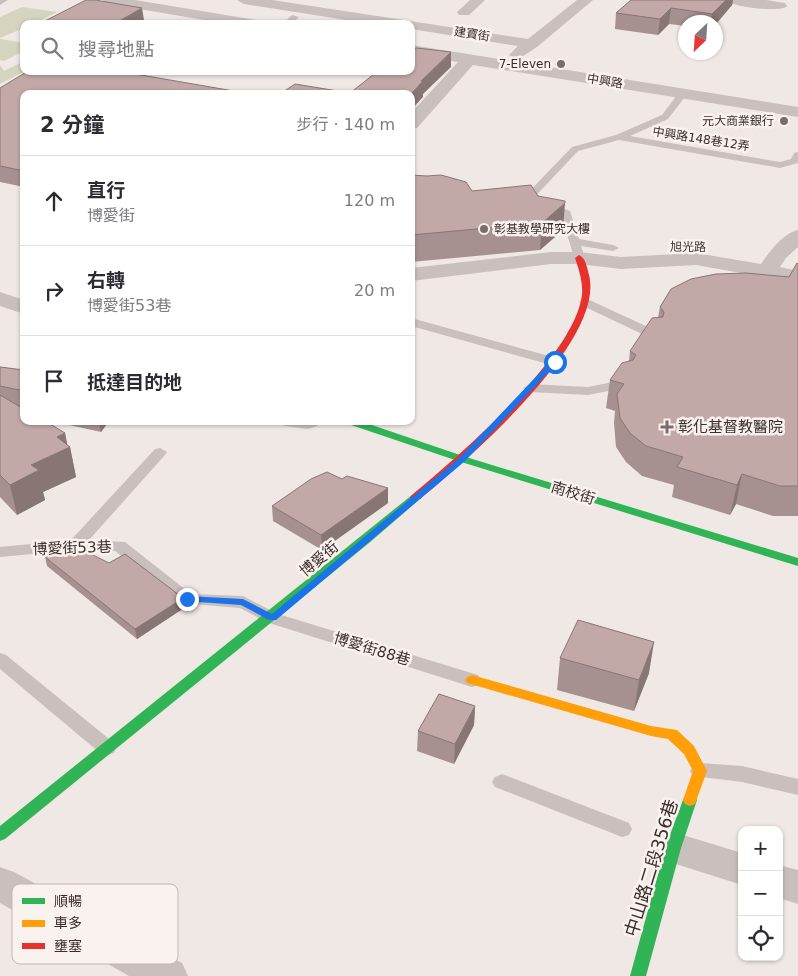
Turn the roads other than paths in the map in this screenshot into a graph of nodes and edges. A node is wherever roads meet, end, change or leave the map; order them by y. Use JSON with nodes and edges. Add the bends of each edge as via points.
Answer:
{"nodes":[{"id":1,"x":109,"y":0,"type":"edge"},
{"id":2,"x":244,"y":0,"type":"edge"},
{"id":3,"x":478,"y":0,"type":"edge"},
{"id":4,"x":586,"y":0,"type":"edge"},
{"id":5,"x":732,"y":0,"type":"edge"},
{"id":6,"x":780,"y":6,"type":"dead end"},
{"id":7,"x":464,"y":12,"type":"dead end"},
{"id":8,"x":294,"y":17,"type":"dead end"},
{"id":9,"x":232,"y":20,"type":"edge"},
{"id":10,"x":291,"y":20,"type":"edge"},
{"id":11,"x":375,"y":20,"type":"edge"},
{"id":12,"x":415,"y":26,"type":"edge"},
{"id":13,"x":532,"y":44,"type":"junction"},
{"id":14,"x":415,"y":52,"type":"edge"},
{"id":15,"x":470,"y":60,"type":"junction"},
{"id":16,"x":504,"y":65,"type":"junction"},
{"id":17,"x":683,"y":94,"type":"junction"},
{"id":18,"x":798,"y":112,"type":"edge"},
{"id":19,"x":415,"y":120,"type":"edge"},
{"id":20,"x":619,"y":137,"type":"junction"},
{"id":21,"x":798,"y":155,"type":"edge"},
{"id":22,"x":798,"y":236,"type":"edge"},
{"id":23,"x":577,"y":250,"type":"junction"},
{"id":24,"x":798,"y":258,"type":"edge"},
{"id":25,"x":773,"y":262,"type":"junction"},
{"id":26,"x":415,"y":275,"type":"edge"},
{"id":27,"x":798,"y":277,"type":"edge"},
{"id":28,"x":0,"y":299,"type":"edge"},
{"id":29,"x":585,"y":302,"type":"junction"},
{"id":30,"x":20,"y":306,"type":"edge"},
{"id":31,"x":415,"y":323,"type":"edge"},
{"id":32,"x":652,"y":341,"type":"edge"},
{"id":33,"x":555,"y":362,"type":"junction"},
{"id":34,"x":623,"y":384,"type":"edge"},
{"id":35,"x":530,"y":388,"type":"junction"},
{"id":36,"x":361,"y":425,"type":"edge"},
{"id":37,"x":160,"y":452,"type":"dead end"},
{"id":38,"x":462,"y":460,"type":"junction"},
{"id":39,"x":76,"y":545,"type":"junction"},
{"id":40,"x":0,"y":552,"type":"edge"},
{"id":41,"x":798,"y":562,"type":"edge"},
{"id":42,"x":272,"y":618,"type":"junction"},
{"id":43,"x":0,"y":659,"type":"edge"},
{"id":44,"x":472,"y":680,"type":"joint"},
{"id":45,"x":107,"y":748,"type":"junction"},
{"id":46,"x":700,"y":771,"type":"junction"},
{"id":47,"x":502,"y":782,"type":"dead end"},
{"id":48,"x":798,"y":788,"type":"edge"},
{"id":49,"x":622,"y":829,"type":"dead end"},
{"id":50,"x":0,"y":835,"type":"edge"},
{"id":51,"x":673,"y":848,"type":"junction"},
{"id":52,"x":738,"y":869,"type":"edge"},
{"id":53,"x":783,"y":882,"type":"edge"},
{"id":54,"x":0,"y":884,"type":"edge"},
{"id":55,"x":798,"y":887,"type":"edge"},
{"id":56,"x":12,"y":891,"type":"edge"},
{"id":57,"x":145,"y":964,"type":"edge"},
{"id":58,"x":167,"y":976,"type":"edge"},
{"id":59,"x":638,"y":976,"type":"edge"}],
"edges":[{"from":1,"to":9,"type":"street"},
{"from":2,"to":11,"type":"street"},
{"from":3,"to":7,"type":"street"},
{"from":4,"to":13,"type":"street"},
{"from":5,"to":6,"type":"street"},
{"from":8,"to":10,"type":"lane"},
{"from":12,"to":13,"type":"street","name":"建寶街"},
{"from":13,"to":16,"type":"street"},
{"from":14,"to":15,"type":"street","name":"中興路"},
{"from":15,"to":16,"type":"street","name":"中興路"},
{"from":15,"to":19,"type":"street"},
{"from":16,"to":17,"type":"street","name":"中興路"},
{"from":17,"to":18,"type":"street","name":"中興路"},
{"from":17,"to":20,"type":"lane","via":[[665,117]]},
{"from":20,"to":21,"type":"lane","name":"中興路148巷12弄","via":[[780,165],[795,161]]},
{"from":20,"to":23,"type":"lane","via":[[575,149],[520,200],[552,206],[566,213]]},
{"from":22,"to":25,"type":"street"},
{"from":23,"to":25,"type":"street","name":"旭光路","via":[[694,245]]},
{"from":23,"to":25,"type":"street","name":"旭光路","via":[[621,263],[696,259]]},
{"from":23,"to":26,"type":"street","name":"旭光路","via":[[551,258]]},
{"from":23,"to":29,"type":"street","name":"博愛街","via":[[587,277]]},
{"from":24,"to":25,"type":"street","name":"旭光路"},
{"from":25,"to":27,"type":"street","name":"旭光路"},
{"from":28,"to":30,"type":"street"},
{"from":29,"to":32,"type":"lane","via":[[644,330]]},
{"from":29,"to":33,"type":"street","name":"博愛街","via":[[577,324]]},
{"from":31,"to":33,"type":"lane"},
{"from":33,"to":35,"type":"street","name":"博愛街"},
{"from":34,"to":35,"type":"lane","via":[[588,391]]},
{"from":35,"to":38,"type":"street","name":"博愛街"},
{"from":36,"to":38,"type":"street","name":"南校街"},
{"from":37,"to":39,"type":"lane"},
{"from":38,"to":41,"type":"street","name":"南校街"},
{"from":38,"to":42,"type":"street","name":"博愛街"},
{"from":39,"to":40,"type":"lane","name":"博愛街53巷"},
{"from":39,"to":42,"type":"lane","name":"博愛街53巷","via":[[119,546],[187,599],[243,602]]},
{"from":42,"to":44,"type":"lane","name":"博愛街88巷"},
{"from":42,"to":45,"type":"street","name":"博愛街"},
{"from":43,"to":45,"type":"lane"},
{"from":44,"to":46,"type":"street","via":[[651,731],[672,734],[689,750]]},
{"from":45,"to":50,"type":"street","name":"博愛街"},
{"from":46,"to":48,"type":"lane","via":[[742,774]]},
{"from":46,"to":51,"type":"street","name":"中山路二段356巷"},
{"from":47,"to":49,"type":"lane"},
{"from":51,"to":52,"type":"street"},
{"from":51,"to":59,"type":"street","name":"中山路二段356巷"},
{"from":53,"to":55,"type":"street"},
{"from":54,"to":56,"type":"street"},
{"from":57,"to":58,"type":"street"}]}
